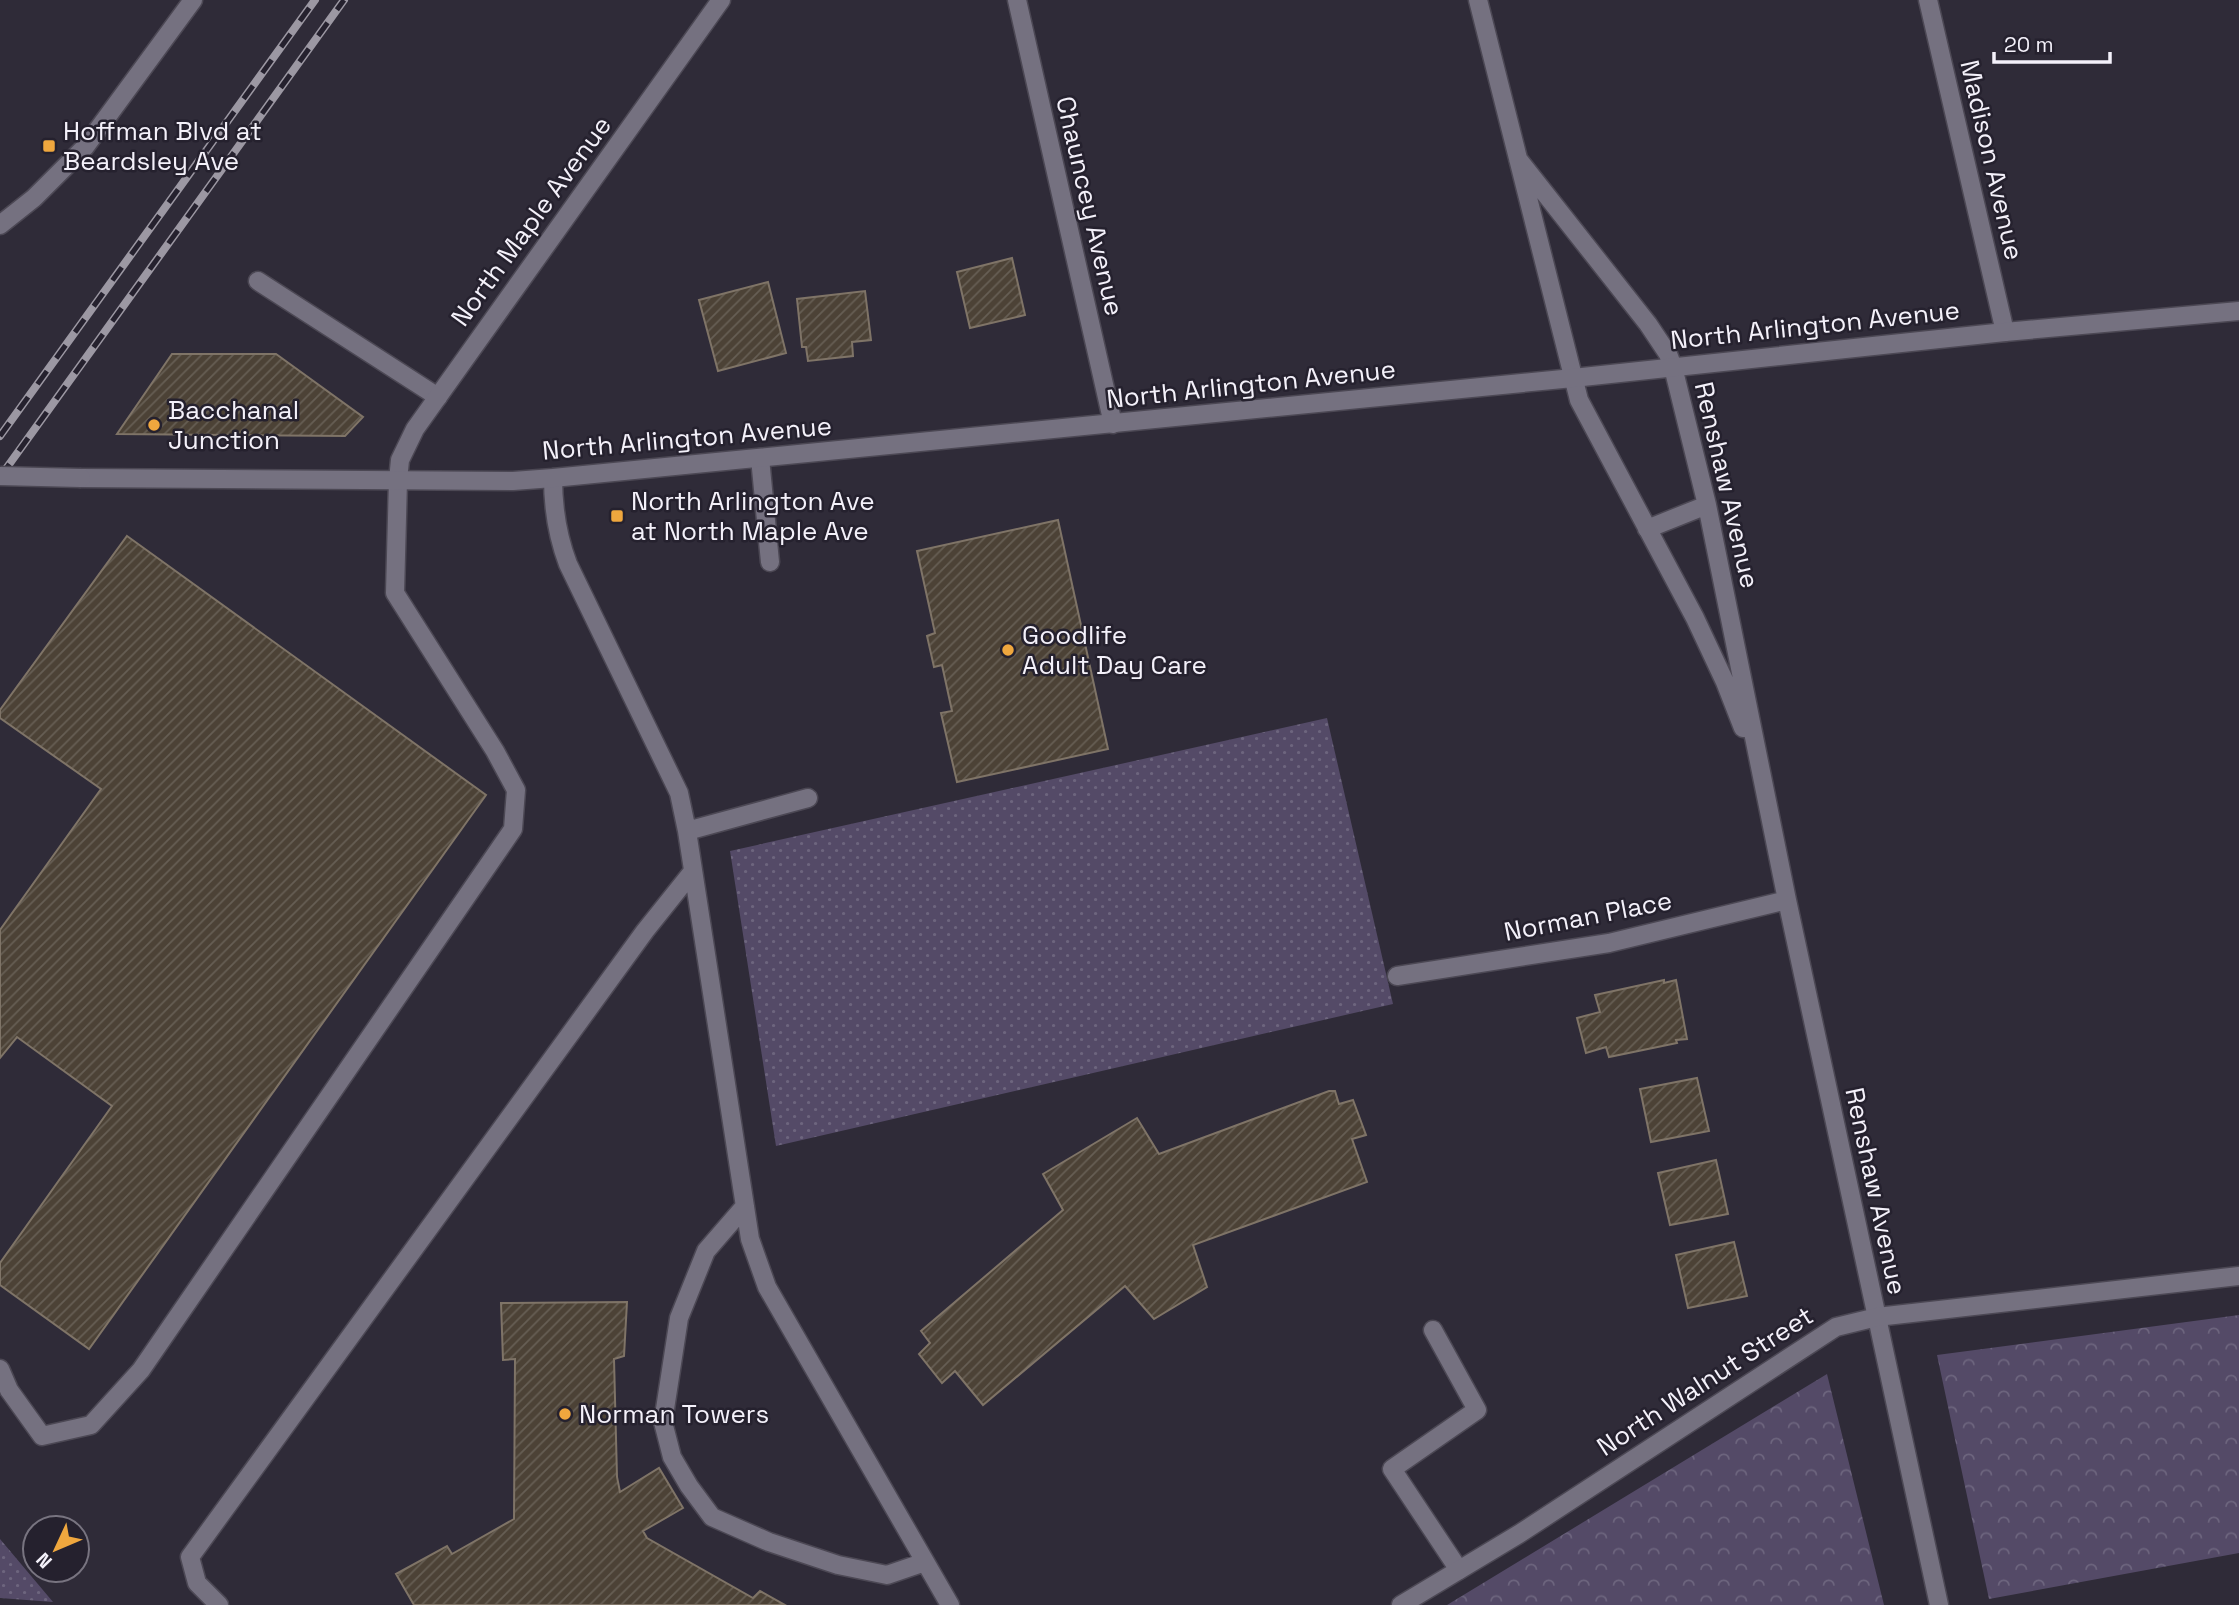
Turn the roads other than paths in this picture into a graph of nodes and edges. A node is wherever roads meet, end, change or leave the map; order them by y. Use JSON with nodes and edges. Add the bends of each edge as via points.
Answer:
{"nodes":[{"id":1,"x":193,"y":0,"type":"edge"},
{"id":2,"x":721,"y":0,"type":"edge"},
{"id":3,"x":1017,"y":0,"type":"edge"},
{"id":4,"x":1478,"y":0,"type":"edge"},
{"id":5,"x":1928,"y":0,"type":"edge"},
{"id":6,"x":1518,"y":159,"type":"junction"},
{"id":7,"x":0,"y":225,"type":"edge"},
{"id":8,"x":258,"y":281,"type":"dead end"},
{"id":9,"x":2239,"y":311,"type":"edge"},
{"id":10,"x":2005,"y":331,"type":"junction"},
{"id":11,"x":1673,"y":367,"type":"junction"},
{"id":12,"x":1573,"y":378,"type":"junction"},
{"id":13,"x":438,"y":397,"type":"junction"},
{"id":14,"x":1113,"y":424,"type":"junction"},
{"id":15,"x":760,"y":458,"type":"junction"},
{"id":16,"x":0,"y":477,"type":"edge"},
{"id":17,"x":553,"y":478,"type":"junction"},
{"id":18,"x":398,"y":480,"type":"junction"},
{"id":19,"x":1707,"y":505,"type":"junction"},
{"id":20,"x":1647,"y":529,"type":"junction"},
{"id":21,"x":770,"y":562,"type":"dead end"},
{"id":22,"x":1764,"y":788,"type":"junction"},
{"id":23,"x":808,"y":798,"type":"dead end"},
{"id":24,"x":687,"y":831,"type":"junction"},
{"id":25,"x":693,"y":871,"type":"junction"},
{"id":26,"x":1787,"y":900,"type":"junction"},
{"id":27,"x":1397,"y":976,"type":"dead end"},
{"id":28,"x":745,"y":1206,"type":"junction"},
{"id":29,"x":2239,"y":1276,"type":"edge"},
{"id":30,"x":1877,"y":1317,"type":"junction"},
{"id":31,"x":1433,"y":1330,"type":"dead end"},
{"id":32,"x":0,"y":1369,"type":"edge"},
{"id":33,"x":925,"y":1562,"type":"junction"},
{"id":34,"x":1459,"y":1570,"type":"junction"},
{"id":35,"x":1938,"y":1599,"type":"edge"},
{"id":36,"x":219,"y":1605,"type":"edge"},
{"id":37,"x":950,"y":1605,"type":"edge"},
{"id":38,"x":1401,"y":1605,"type":"edge"}],
"edges":[{"from":1,"to":7,"type":"street","via":[[85,147]]},
{"from":2,"to":13,"type":"street","name":"North Maple Avenue"},
{"from":3,"to":14,"type":"street","name":"Chauncey Avenue"},
{"from":4,"to":6,"type":"street","name":"Renshaw Avenue"},
{"from":5,"to":10,"type":"street","name":"Madison Avenue"},
{"from":6,"to":11,"type":"street","name":"Renshaw Avenue","via":[[1648,324]]},
{"from":6,"to":12,"type":"street","name":"Renshaw Avenue"},
{"from":8,"to":13,"type":"street"},
{"from":9,"to":10,"type":"street","name":"North Arlington Avenue"},
{"from":10,"to":11,"type":"street","name":"North Arlington Avenue"},
{"from":11,"to":12,"type":"street","name":"North Arlington Avenue"},
{"from":11,"to":19,"type":"street","name":"Renshaw Avenue"},
{"from":12,"to":14,"type":"street","name":"North Arlington Avenue"},
{"from":12,"to":20,"type":"street","name":"Renshaw Avenue","via":[[1587,416]]},
{"from":13,"to":18,"type":"street","name":"North Maple Avenue","via":[[405,446]]},
{"from":14,"to":15,"type":"street","name":"North Arlington Avenue"},
{"from":15,"to":17,"type":"street","name":"North Arlington Avenue"},
{"from":15,"to":21,"type":"street"},
{"from":16,"to":18,"type":"street","name":"North Arlington Avenue","bridge":true},
{"from":17,"to":18,"type":"street","name":"North Arlington Avenue"},
{"from":17,"to":24,"type":"street","via":[[557,534],[568,564],[678,793]]},
{"from":18,"to":32,"type":"street","name":"North Maple Avenue","via":[[395,593],[516,790],[513,829],[141,1370],[91,1425],[42,1436],[9,1390]]},
{"from":19,"to":20,"type":"street"},
{"from":19,"to":22,"type":"street","name":"Renshaw Avenue"},
{"from":20,"to":22,"type":"street","name":"Renshaw Avenue","via":[[1725,682]]},
{"from":22,"to":26,"type":"street","name":"Renshaw Avenue"},
{"from":23,"to":24,"type":"street"},
{"from":24,"to":25,"type":"street"},
{"from":25,"to":28,"type":"street"},
{"from":25,"to":36,"type":"street","via":[[605,985],[190,1557],[198,1583]]},
{"from":26,"to":27,"type":"street","name":"Norman Place","via":[[1609,943]]},
{"from":26,"to":30,"type":"street","name":"Renshaw Avenue"},
{"from":28,"to":33,"type":"street","via":[[750,1239],[767,1287]]},
{"from":28,"to":33,"type":"street","via":[[706,1251],[680,1318],[663,1422],[672,1457],[712,1517],[769,1542],[887,1575]]},
{"from":29,"to":30,"type":"street","name":"North Walnut Street"},
{"from":30,"to":34,"type":"street","name":"North Walnut Street","via":[[1836,1327],[1813,1340]]},
{"from":30,"to":35,"type":"street","name":"Renshaw Avenue"},
{"from":31,"to":34,"type":"street","via":[[1477,1410],[1392,1469]]},
{"from":33,"to":37,"type":"street"},
{"from":34,"to":38,"type":"street","name":"North Walnut Street"}]}
